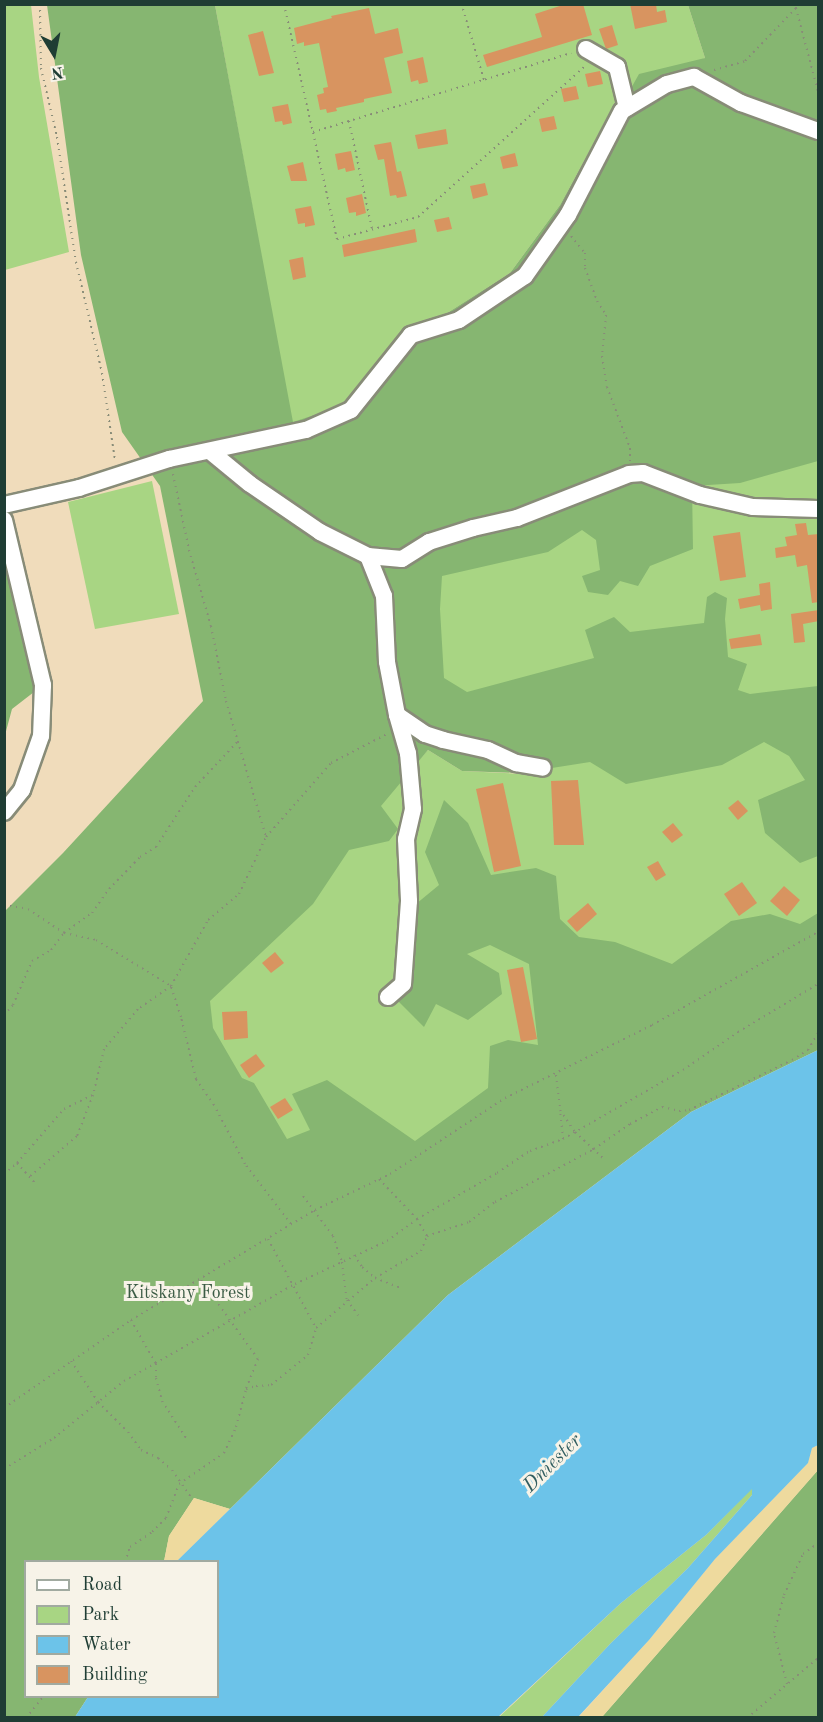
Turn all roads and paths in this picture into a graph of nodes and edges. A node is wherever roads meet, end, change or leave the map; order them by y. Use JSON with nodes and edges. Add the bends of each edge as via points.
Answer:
{"nodes":[{"id":1,"x":40,"y":4,"type":"edge"},
{"id":2,"x":284,"y":4,"type":"edge"},
{"id":3,"x":467,"y":4,"type":"edge"},
{"id":4,"x":796,"y":6,"type":"edge"},
{"id":5,"x":591,"y":52,"type":"junction"},
{"id":6,"x":694,"y":76,"type":"junction"},
{"id":7,"x":484,"y":80,"type":"junction"},
{"id":8,"x":819,"y":92,"type":"edge"},
{"id":9,"x":627,"y":108,"type":"junction"},
{"id":10,"x":348,"y":121,"type":"junction"},
{"id":11,"x":819,"y":131,"type":"edge"},
{"id":12,"x":313,"y":132,"type":"junction"},
{"id":13,"x":560,"y":226,"type":"junction"},
{"id":14,"x":372,"y":229,"type":"junction"},
{"id":15,"x":211,"y":452,"type":"junction"},
{"id":16,"x":170,"y":459,"type":"junction"},
{"id":17,"x":636,"y":473,"type":"junction"},
{"id":18,"x":117,"y":475,"type":"junction"},
{"id":19,"x":4,"y":506,"type":"edge"},
{"id":20,"x":819,"y":509,"type":"edge"},
{"id":21,"x":4,"y":520,"type":"edge"},
{"id":22,"x":369,"y":556,"type":"junction"},
{"id":23,"x":397,"y":715,"type":"junction"},
{"id":24,"x":238,"y":740,"type":"junction"},
{"id":25,"x":543,"y":768,"type":"dead end"},
{"id":26,"x":4,"y":812,"type":"edge"},
{"id":27,"x":266,"y":837,"type":"junction"},
{"id":28,"x":4,"y":905,"type":"edge"},
{"id":29,"x":819,"y":932,"type":"edge"},
{"id":30,"x":64,"y":933,"type":"junction"},
{"id":31,"x":819,"y":984,"type":"edge"},
{"id":32,"x":171,"y":986,"type":"junction"},
{"id":33,"x":388,"y":997,"type":"dead end"},
{"id":34,"x":4,"y":1015,"type":"edge"},
{"id":35,"x":819,"y":1033,"type":"edge"},
{"id":36,"x":556,"y":1075,"type":"junction"},
{"id":37,"x":93,"y":1095,"type":"junction"},
{"id":38,"x":560,"y":1110,"type":"junction"},
{"id":39,"x":575,"y":1132,"type":"junction"},
{"id":40,"x":563,"y":1139,"type":"junction"},
{"id":41,"x":594,"y":1149,"type":"junction"},
{"id":42,"x":604,"y":1159,"type":"dead end"},
{"id":43,"x":17,"y":1163,"type":"junction"},
{"id":44,"x":4,"y":1174,"type":"edge"},
{"id":45,"x":29,"y":1177,"type":"junction"},
{"id":46,"x":379,"y":1179,"type":"junction"},
{"id":47,"x":36,"y":1184,"type":"dead end"},
{"id":48,"x":303,"y":1196,"type":"dead end"},
{"id":49,"x":315,"y":1210,"type":"junction"},
{"id":50,"x":417,"y":1219,"type":"junction"},
{"id":51,"x":291,"y":1224,"type":"junction"},
{"id":52,"x":427,"y":1236,"type":"junction"},
{"id":53,"x":268,"y":1239,"type":"junction"},
{"id":54,"x":354,"y":1255,"type":"junction"},
{"id":55,"x":342,"y":1262,"type":"junction"},
{"id":56,"x":375,"y":1278,"type":"junction"},
{"id":57,"x":201,"y":1280,"type":"junction"},
{"id":58,"x":295,"y":1284,"type":"junction"},
{"id":59,"x":399,"y":1287,"type":"dead end"},
{"id":60,"x":347,"y":1300,"type":"junction"},
{"id":61,"x":358,"y":1315,"type":"dead end"},
{"id":62,"x":131,"y":1320,"type":"junction"},
{"id":63,"x":232,"y":1322,"type":"junction"},
{"id":64,"x":316,"y":1328,"type":"junction"},
{"id":65,"x":71,"y":1361,"type":"junction"},
{"id":66,"x":156,"y":1364,"type":"junction"},
{"id":67,"x":246,"y":1389,"type":"junction"},
{"id":68,"x":98,"y":1402,"type":"junction"},
{"id":69,"x":4,"y":1408,"type":"edge"},
{"id":70,"x":186,"y":1438,"type":"dead end"},
{"id":71,"x":4,"y":1469,"type":"edge"},
{"id":72,"x":179,"y":1484,"type":"junction"},
{"id":73,"x":190,"y":1496,"type":"dead end"},
{"id":74,"x":819,"y":1543,"type":"edge"},
{"id":75,"x":126,"y":1560,"type":"edge"},
{"id":76,"x":819,"y":1658,"type":"edge"},
{"id":77,"x":787,"y":1684,"type":"junction"},
{"id":78,"x":43,"y":1698,"type":"edge"},
{"id":79,"x":26,"y":1718,"type":"edge"},
{"id":80,"x":747,"y":1718,"type":"edge"}],
"edges":[{"from":1,"to":18,"type":"path","via":[[41,68],[57,137],[76,262],[102,373]]},
{"from":2,"to":12,"type":"path"},
{"from":3,"to":7,"type":"path","via":[[464,9]]},
{"from":4,"to":6,"type":"path","via":[[745,60]]},
{"from":4,"to":8,"type":"path"},
{"from":5,"to":7,"type":"path"},
{"from":5,"to":9,"type":"street","via":[[617,67]]},
{"from":5,"to":14,"type":"path","via":[[418,217]]},
{"from":6,"to":9,"type":"street","via":[[667,84]]},
{"from":6,"to":11,"type":"street","via":[[741,103]]},
{"from":7,"to":10,"type":"path"},
{"from":9,"to":13,"type":"street"},
{"from":10,"to":12,"type":"path"},
{"from":10,"to":14,"type":"path"},
{"from":12,"to":14,"type":"path","via":[[337,239]]},
{"from":13,"to":15,"type":"street","via":[[525,276],[459,320],[411,335],[351,410],[306,430]]},
{"from":13,"to":17,"type":"path","via":[[581,245],[585,268],[606,315],[602,356],[607,387]]},
{"from":15,"to":16,"type":"street"},
{"from":15,"to":22,"type":"street","via":[[320,532]]},
{"from":16,"to":18,"type":"street"},
{"from":16,"to":24,"type":"path"},
{"from":17,"to":20,"type":"street","via":[[700,495],[753,507]]},
{"from":17,"to":22,"type":"street","via":[[517,518],[429,542],[402,559]]},
{"from":18,"to":19,"type":"street"},
{"from":21,"to":26,"type":"street","via":[[43,685],[41,736],[22,790]]},
{"from":22,"to":23,"type":"street","via":[[384,596],[387,662]]},
{"from":23,"to":25,"type":"street","via":[[425,734]]},
{"from":23,"to":27,"type":"path","via":[[387,735],[330,763]]},
{"from":23,"to":33,"type":"street","via":[[408,753],[414,808],[406,839],[409,902],[404,984]]},
{"from":24,"to":27,"type":"path"},
{"from":24,"to":30,"type":"path","via":[[195,787],[156,847],[140,857],[92,913]]},
{"from":27,"to":32,"type":"path","via":[[239,894],[208,920]]},
{"from":28,"to":30,"type":"path","via":[[28,909]]},
{"from":29,"to":36,"type":"path"},
{"from":30,"to":32,"type":"path","via":[[96,940]]},
{"from":30,"to":34,"type":"path","via":[[51,950],[32,961],[13,1005]]},
{"from":31,"to":39,"type":"path"},
{"from":32,"to":37,"type":"path","via":[[138,1009],[104,1049]]},
{"from":32,"to":51,"type":"path","via":[[196,1079],[245,1164]]},
{"from":35,"to":41,"type":"path","via":[[808,1050],[792,1060],[689,1110],[662,1107]]},
{"from":36,"to":38,"type":"path"},
{"from":36,"to":46,"type":"path","via":[[505,1098]]},
{"from":37,"to":43,"type":"path","via":[[64,1109]]},
{"from":37,"to":45,"type":"path","via":[[77,1136]]},
{"from":38,"to":39,"type":"path"},
{"from":38,"to":40,"type":"path"},
{"from":39,"to":40,"type":"path"},
{"from":39,"to":41,"type":"path"},
{"from":40,"to":50,"type":"path","via":[[530,1151]]},
{"from":41,"to":42,"type":"path"},
{"from":41,"to":52,"type":"path","via":[[495,1202],[469,1222]]},
{"from":43,"to":44,"type":"path"},
{"from":43,"to":45,"type":"path"},
{"from":45,"to":47,"type":"path"},
{"from":46,"to":49,"type":"path"},
{"from":46,"to":50,"type":"path"},
{"from":48,"to":49,"type":"path"},
{"from":49,"to":51,"type":"path"},
{"from":49,"to":55,"type":"path","via":[[333,1236]]},
{"from":50,"to":52,"type":"path"},
{"from":50,"to":54,"type":"path","via":[[387,1241]]},
{"from":51,"to":53,"type":"path"},
{"from":52,"to":56,"type":"path","via":[[421,1251]]},
{"from":53,"to":57,"type":"path"},
{"from":53,"to":58,"type":"path"},
{"from":54,"to":55,"type":"path"},
{"from":54,"to":56,"type":"path"},
{"from":55,"to":58,"type":"path"},
{"from":55,"to":60,"type":"path"},
{"from":56,"to":59,"type":"path"},
{"from":56,"to":60,"type":"path"},
{"from":57,"to":62,"type":"path"},
{"from":57,"to":63,"type":"path"},
{"from":58,"to":63,"type":"path"},
{"from":58,"to":64,"type":"path"},
{"from":60,"to":61,"type":"path"},
{"from":60,"to":64,"type":"path"},
{"from":62,"to":65,"type":"path"},
{"from":62,"to":66,"type":"path"},
{"from":63,"to":66,"type":"path"},
{"from":63,"to":67,"type":"path","via":[[258,1359]]},
{"from":64,"to":67,"type":"path","via":[[308,1355],[271,1385]]},
{"from":65,"to":68,"type":"path"},
{"from":65,"to":69,"type":"path"},
{"from":66,"to":68,"type":"path","via":[[124,1381]]},
{"from":66,"to":70,"type":"path","via":[[162,1401]]},
{"from":67,"to":72,"type":"path","via":[[224,1453]]},
{"from":68,"to":71,"type":"path","via":[[54,1438]]},
{"from":68,"to":72,"type":"path","via":[[141,1450],[172,1470]]},
{"from":72,"to":73,"type":"path"},
{"from":72,"to":75,"type":"path","via":[[165,1518],[130,1547]]},
{"from":74,"to":77,"type":"path","via":[[803,1554],[784,1595],[774,1634]]},
{"from":76,"to":77,"type":"path"},
{"from":77,"to":80,"type":"path"},
{"from":78,"to":79,"type":"path"}]}
